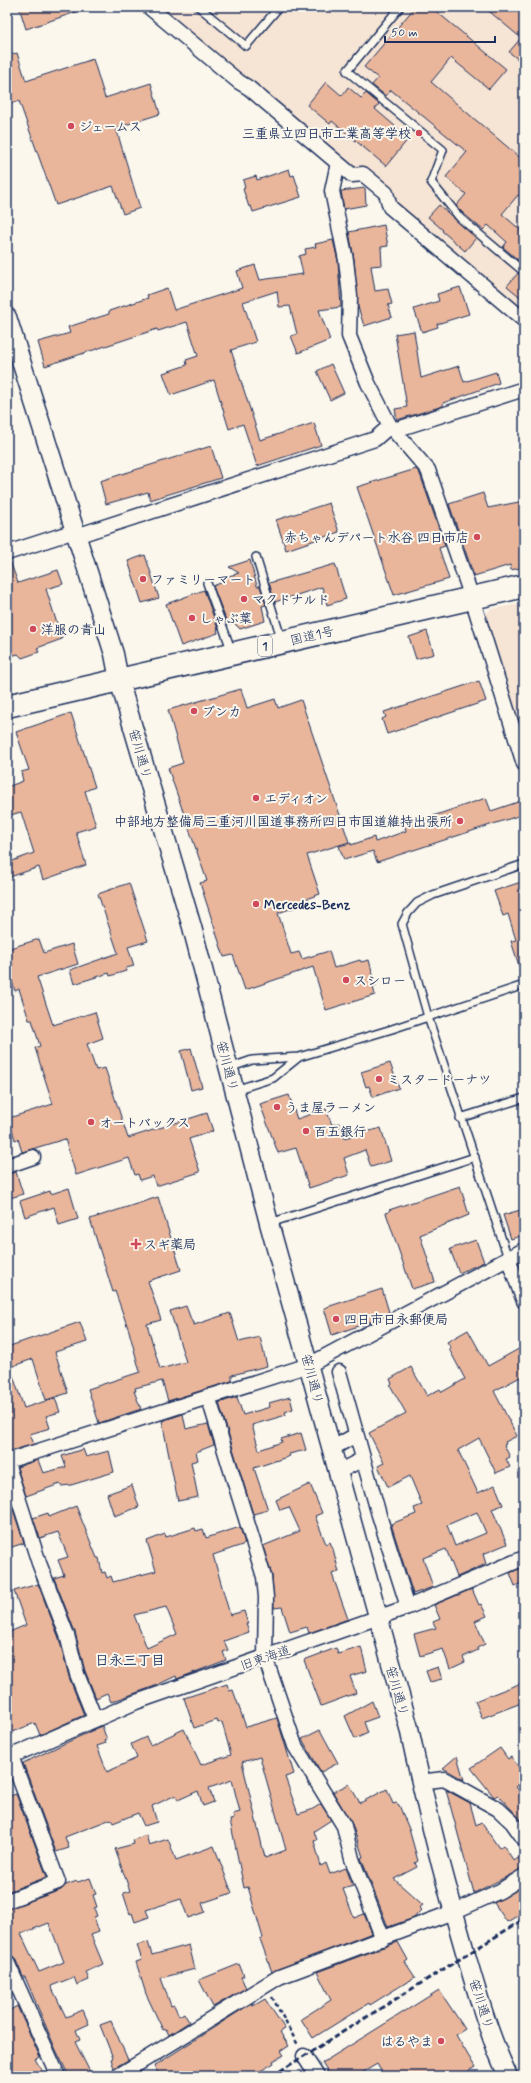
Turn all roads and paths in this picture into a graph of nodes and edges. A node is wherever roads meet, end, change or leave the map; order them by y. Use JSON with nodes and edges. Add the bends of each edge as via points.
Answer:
{"nodes":[{"id":1,"x":149,"y":7,"type":"edge"},
{"id":2,"x":199,"y":7,"type":"edge"},
{"id":3,"x":279,"y":7,"type":"edge"},
{"id":4,"x":400,"y":7,"type":"edge"},
{"id":5,"x":338,"y":163,"type":"junction"},
{"id":6,"x":524,"y":272,"type":"edge"},
{"id":7,"x":7,"y":317,"type":"edge"},
{"id":8,"x":524,"y":320,"type":"edge"},
{"id":9,"x":524,"y":389,"type":"edge"},
{"id":10,"x":392,"y":427,"type":"junction"},
{"id":11,"x":76,"y":533,"type":"junction"},
{"id":12,"x":7,"y":553,"type":"edge"},
{"id":13,"x":256,"y":557,"type":"dead end"},
{"id":14,"x":207,"y":583,"type":"dead end"},
{"id":15,"x":524,"y":586,"type":"edge"},
{"id":16,"x":472,"y":598,"type":"junction"},
{"id":17,"x":282,"y":642,"type":"junction"},
{"id":18,"x":233,"y":654,"type":"junction"},
{"id":19,"x":119,"y":680,"type":"junction"},
{"id":20,"x":7,"y":706,"type":"edge"},
{"id":21,"x":524,"y":764,"type":"edge"},
{"id":22,"x":524,"y":864,"type":"edge"},
{"id":23,"x":524,"y":985,"type":"edge"},
{"id":24,"x":428,"y":1017,"type":"junction"},
{"id":25,"x":299,"y":1057,"type":"junction"},
{"id":26,"x":229,"y":1068,"type":"junction"},
{"id":27,"x":235,"y":1090,"type":"junction"},
{"id":28,"x":524,"y":1098,"type":"edge"},
{"id":29,"x":460,"y":1118,"type":"junction"},
{"id":30,"x":33,"y":1157,"type":"dead end"},
{"id":31,"x":475,"y":1157,"type":"junction"},
{"id":32,"x":7,"y":1166,"type":"edge"},
{"id":33,"x":269,"y":1223,"type":"junction"},
{"id":34,"x":524,"y":1250,"type":"edge"},
{"id":35,"x":508,"y":1258,"type":"junction"},
{"id":36,"x":524,"y":1301,"type":"edge"},
{"id":37,"x":309,"y":1365,"type":"junction"},
{"id":38,"x":339,"y":1372,"type":"dead end"},
{"id":39,"x":208,"y":1396,"type":"junction"},
{"id":40,"x":356,"y":1435,"type":"junction"},
{"id":41,"x":331,"y":1449,"type":"junction"},
{"id":42,"x":363,"y":1459,"type":"junction"},
{"id":43,"x":7,"y":1462,"type":"edge"},
{"id":44,"x":338,"y":1472,"type":"junction"},
{"id":45,"x":524,"y":1558,"type":"edge"},
{"id":46,"x":408,"y":1607,"type":"junction"},
{"id":47,"x":377,"y":1618,"type":"junction"},
{"id":48,"x":265,"y":1657,"type":"junction"},
{"id":49,"x":95,"y":1719,"type":"junction"},
{"id":50,"x":9,"y":1757,"type":"edge"},
{"id":51,"x":420,"y":1782,"type":"junction"},
{"id":52,"x":524,"y":1839,"type":"edge"},
{"id":53,"x":524,"y":1876,"type":"edge"},
{"id":54,"x":7,"y":1901,"type":"edge"},
{"id":55,"x":454,"y":1912,"type":"junction"},
{"id":56,"x":382,"y":1939,"type":"junction"},
{"id":57,"x":7,"y":1962,"type":"edge"},
{"id":58,"x":265,"y":1985,"type":"junction"},
{"id":59,"x":304,"y":2056,"type":"joint"},
{"id":60,"x":58,"y":2076,"type":"edge"},
{"id":61,"x":118,"y":2076,"type":"edge"},
{"id":62,"x":317,"y":2076,"type":"edge"},
{"id":63,"x":508,"y":2076,"type":"edge"}],
"edges":[{"from":1,"to":5,"type":"street"},
{"from":2,"to":3,"type":"lane","via":[[246,46]]},
{"from":4,"to":6,"type":"lane","via":[[347,71],[443,150],[432,182],[460,218]]},
{"from":5,"to":8,"type":"street","via":[[352,175],[364,174],[386,193],[390,207]]},
{"from":5,"to":10,"type":"street","via":[[332,191],[346,260],[350,296],[349,336],[368,384]]},
{"from":7,"to":11,"type":"street","name":"笹川通り"},
{"from":9,"to":10,"type":"street","via":[[401,428]]},
{"from":10,"to":11,"type":"street","via":[[375,439]]},
{"from":10,"to":16,"type":"street","via":[[428,470]]},
{"from":11,"to":12,"type":"street"},
{"from":11,"to":19,"type":"street","name":"笹川通り","via":[[114,654]]},
{"from":13,"to":17,"type":"lane"},
{"from":14,"to":18,"type":"lane"},
{"from":15,"to":16,"type":"highway","name":"国道1号","number":"1"},
{"from":16,"to":17,"type":"highway","name":"国道1号","number":"1"},
{"from":16,"to":21,"type":"street"},
{"from":17,"to":18,"type":"highway","name":"国道1号","number":"1"},
{"from":18,"to":19,"type":"highway","name":"国道1号","number":"1"},
{"from":19,"to":20,"type":"highway","name":"国道1号","number":"1"},
{"from":19,"to":26,"type":"street","name":"笹川通り","via":[[192,927]]},
{"from":22,"to":24,"type":"lane","via":[[433,895],[417,903],[408,913],[402,924],[404,935]]},
{"from":23,"to":24,"type":"lane"},
{"from":24,"to":25,"type":"lane"},
{"from":24,"to":29,"type":"lane"},
{"from":25,"to":26,"type":"lane","via":[[252,1060]]},
{"from":25,"to":27,"type":"lane","via":[[273,1078]]},
{"from":26,"to":27,"type":"street","name":"笹川通り"},
{"from":27,"to":33,"type":"street","name":"笹川通り"},
{"from":28,"to":29,"type":"lane"},
{"from":29,"to":31,"type":"lane"},
{"from":30,"to":32,"type":"street"},
{"from":31,"to":33,"type":"lane"},
{"from":31,"to":35,"type":"lane"},
{"from":33,"to":37,"type":"street","name":"笹川通り"},
{"from":34,"to":35,"type":"street"},
{"from":35,"to":36,"type":"street"},
{"from":35,"to":37,"type":"street"},
{"from":37,"to":39,"type":"street"},
{"from":37,"to":41,"type":"street","name":"笹川通り"},
{"from":38,"to":40,"type":"street"},
{"from":39,"to":43,"type":"street"},
{"from":39,"to":48,"type":"street","via":[[264,1577]]},
{"from":40,"to":41,"type":"street"},
{"from":40,"to":42,"type":"street"},
{"from":41,"to":44,"type":"street","name":"笹川通り"},
{"from":42,"to":44,"type":"street"},
{"from":42,"to":46,"type":"street"},
{"from":43,"to":49,"type":"street","via":[[39,1563],[67,1635],[77,1674]]},
{"from":44,"to":47,"type":"street","name":"笹川通り"},
{"from":45,"to":46,"type":"street","name":"旧東海道"},
{"from":46,"to":47,"type":"street","name":"旧東海道"},
{"from":47,"to":48,"type":"street","name":"旧東海道"},
{"from":47,"to":51,"type":"street","name":"笹川通り","via":[[409,1728]]},
{"from":48,"to":49,"type":"street","name":"旧東海道"},
{"from":48,"to":56,"type":"street","via":[[295,1746],[344,1826],[352,1859]]},
{"from":49,"to":50,"type":"street","name":"旧東海道"},
{"from":50,"to":54,"type":"street","via":[[58,1882]]},
{"from":51,"to":52,"type":"street","via":[[444,1780],[498,1809],[512,1822]]},
{"from":51,"to":55,"type":"street","name":"笹川通り"},
{"from":53,"to":55,"type":"street","via":[[500,1891]]},
{"from":55,"to":56,"type":"street"},
{"from":55,"to":63,"type":"street","name":"笹川通り","via":[[484,2015]]},
{"from":56,"to":58,"type":"street","via":[[279,1977]]},
{"from":57,"to":60,"type":"street"},
{"from":58,"to":59,"type":"path"},
{"from":58,"to":61,"type":"street"},
{"from":59,"to":62,"type":"street"}]}
